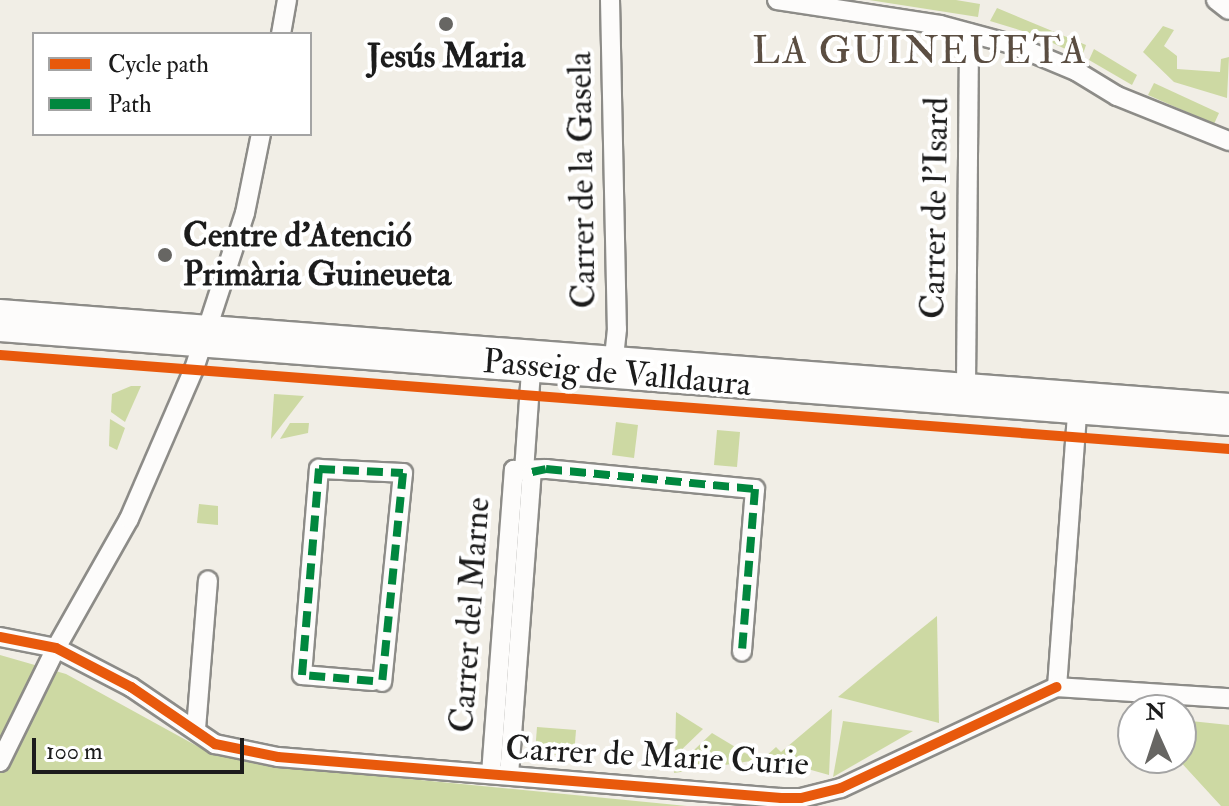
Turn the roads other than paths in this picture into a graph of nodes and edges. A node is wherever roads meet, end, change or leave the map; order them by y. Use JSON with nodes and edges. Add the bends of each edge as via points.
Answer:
{"nodes":[{"id":1,"x":287,"y":0,"type":"edge"},
{"id":2,"x":610,"y":0,"type":"edge"},
{"id":3,"x":777,"y":0,"type":"edge"},
{"id":4,"x":1216,"y":0,"type":"edge"},
{"id":5,"x":1229,"y":10,"type":"edge"},
{"id":6,"x":281,"y":32,"type":"edge"},
{"id":7,"x":969,"y":33,"type":"junction"},
{"id":8,"x":261,"y":136,"type":"edge"},
{"id":9,"x":1229,"y":141,"type":"edge"},
{"id":10,"x":0,"y":311,"type":"edge"},
{"id":11,"x":0,"y":330,"type":"edge"},
{"id":12,"x":204,"y":336,"type":"junction"},
{"id":13,"x":614,"y":358,"type":"junction"},
{"id":14,"x":531,"y":361,"type":"junction"},
{"id":15,"x":966,"y":385,"type":"junction"},
{"id":16,"x":1077,"y":402,"type":"junction"},
{"id":17,"x":1229,"y":405,"type":"edge"},
{"id":18,"x":1229,"y":424,"type":"edge"},
{"id":19,"x":528,"y":471,"type":"junction"},
{"id":20,"x":208,"y":580,"type":"dead end"},
{"id":21,"x":0,"y":637,"type":"edge"},
{"id":22,"x":56,"y":648,"type":"junction"},
{"id":23,"x":742,"y":651,"type":"dead end"},
{"id":24,"x":378,"y":681,"type":"joint"},
{"id":25,"x":1057,"y":687,"type":"junction"},
{"id":26,"x":1229,"y":698,"type":"edge"},
{"id":27,"x":196,"y":729,"type":"junction"},
{"id":28,"x":0,"y":762,"type":"edge"},
{"id":29,"x":500,"y":774,"type":"junction"}],
"edges":[{"from":1,"to":6,"type":"street"},
{"from":2,"to":13,"type":"street","name":"Carrer de la Gasela"},
{"from":3,"to":7,"type":"street"},
{"from":4,"to":5,"type":"street"},
{"from":7,"to":9,"type":"street","via":[[1011,44],[1076,71],[1117,96]]},
{"from":7,"to":15,"type":"street","name":"Carrer de l'Isard"},
{"from":8,"to":12,"type":"street","via":[[245,213]]},
{"from":10,"to":12,"type":"main road","name":"Passeig de Valldaura"},
{"from":11,"to":12,"type":"main road","name":"Passeig de Valldaura"},
{"from":12,"to":14,"type":"main road","name":"Passeig de Valldaura"},
{"from":12,"to":22,"type":"street","via":[[129,519]]},
{"from":13,"to":14,"type":"main road","name":"Passeig de Valldaura"},
{"from":13,"to":15,"type":"main road","name":"Passeig de Valldaura"},
{"from":14,"to":16,"type":"main road","name":"Passeig de Valldaura"},
{"from":14,"to":19,"type":"street","name":"Carrer del Marne"},
{"from":15,"to":16,"type":"main road","name":"Passeig de Valldaura"},
{"from":16,"to":17,"type":"main road","name":"Passeig de Valldaura"},
{"from":16,"to":18,"type":"main road","name":"Passeig de Valldaura"},
{"from":16,"to":25,"type":"street"},
{"from":19,"to":23,"type":"street","via":[[755,489]]},
{"from":19,"to":29,"type":"street","name":"Carrer del Marne"},
{"from":20,"to":27,"type":"street"},
{"from":21,"to":22,"type":"street","name":"Carrer de Marie Curie"},
{"from":22,"to":27,"type":"street","name":"Carrer de Marie Curie"},
{"from":22,"to":28,"type":"street"},
{"from":24,"to":24,"type":"street","via":[[403,473],[319,469],[302,675]]},
{"from":25,"to":26,"type":"street"},
{"from":25,"to":29,"type":"street","name":"Carrer de Marie Curie","via":[[895,766],[801,798]]},
{"from":27,"to":29,"type":"street","name":"Carrer de Marie Curie","via":[[215,744],[278,757]]}]}
